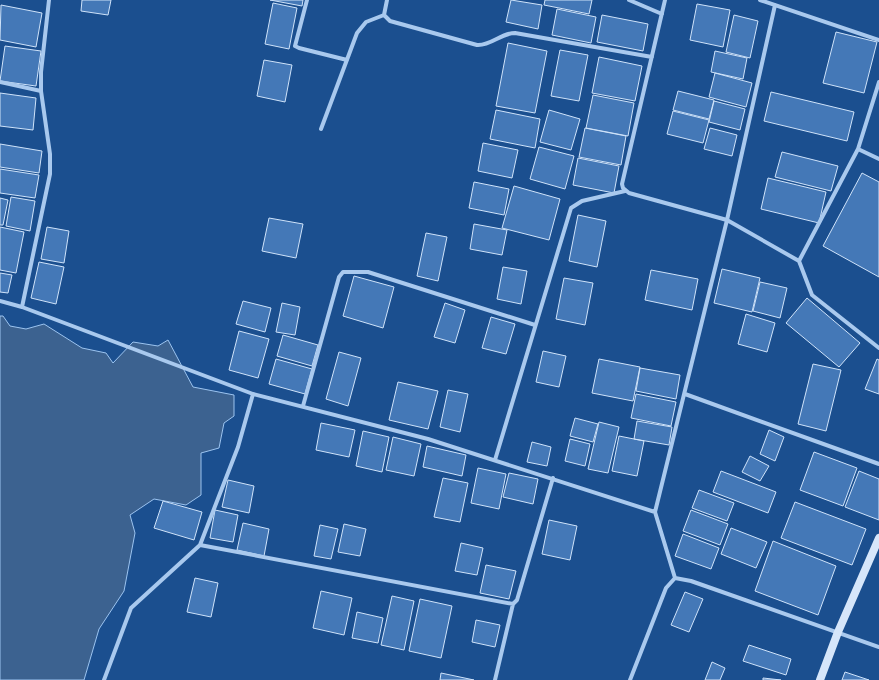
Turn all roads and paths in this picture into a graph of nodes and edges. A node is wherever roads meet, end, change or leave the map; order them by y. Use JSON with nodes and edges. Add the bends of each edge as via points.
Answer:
{"nodes":[{"id":1,"x":49,"y":0,"type":"edge"},
{"id":2,"x":307,"y":0,"type":"edge"},
{"id":3,"x":387,"y":0,"type":"edge"},
{"id":4,"x":629,"y":0,"type":"edge"},
{"id":5,"x":665,"y":0,"type":"edge"},
{"id":6,"x":760,"y":0,"type":"edge"},
{"id":7,"x":775,"y":5,"type":"junction"},
{"id":8,"x":662,"y":14,"type":"junction"},
{"id":9,"x":384,"y":15,"type":"junction"},
{"id":10,"x":879,"y":40,"type":"edge"},
{"id":11,"x":652,"y":57,"type":"junction"},
{"id":12,"x":347,"y":60,"type":"junction"},
{"id":13,"x":0,"y":82,"type":"edge"},
{"id":14,"x":879,"y":82,"type":"edge"},
{"id":15,"x":41,"y":90,"type":"junction"},
{"id":16,"x":321,"y":129,"type":"dead end"},
{"id":17,"x":858,"y":149,"type":"junction"},
{"id":18,"x":879,"y":160,"type":"edge"},
{"id":19,"x":625,"y":191,"type":"junction"},
{"id":20,"x":727,"y":220,"type":"junction"},
{"id":21,"x":799,"y":260,"type":"junction"},
{"id":22,"x":0,"y":301,"type":"edge"},
{"id":23,"x":22,"y":307,"type":"junction"},
{"id":24,"x":535,"y":325,"type":"junction"},
{"id":25,"x":879,"y":348,"type":"edge"},
{"id":26,"x":253,"y":394,"type":"junction"},
{"id":27,"x":685,"y":394,"type":"junction"},
{"id":28,"x":303,"y":406,"type":"junction"},
{"id":29,"x":495,"y":460,"type":"junction"},
{"id":30,"x":879,"y":464,"type":"edge"},
{"id":31,"x":553,"y":478,"type":"junction"},
{"id":32,"x":655,"y":512,"type":"junction"},
{"id":33,"x":879,"y":538,"type":"edge"},
{"id":34,"x":200,"y":545,"type":"junction"},
{"id":35,"x":675,"y":578,"type":"junction"},
{"id":36,"x":513,"y":604,"type":"junction"},
{"id":37,"x":838,"y":632,"type":"junction"},
{"id":38,"x":879,"y":647,"type":"edge"},
{"id":39,"x":104,"y":680,"type":"edge"},
{"id":40,"x":495,"y":680,"type":"edge"},
{"id":41,"x":630,"y":680,"type":"edge"},
{"id":42,"x":820,"y":680,"type":"edge"}],
"edges":[{"from":1,"to":15,"type":"street"},
{"from":2,"to":12,"type":"street","via":[[295,46]]},
{"from":3,"to":9,"type":"street"},
{"from":4,"to":8,"type":"street"},
{"from":5,"to":8,"type":"street"},
{"from":6,"to":7,"type":"street"},
{"from":7,"to":10,"type":"street"},
{"from":7,"to":20,"type":"street"},
{"from":8,"to":11,"type":"street"},
{"from":9,"to":11,"type":"street","via":[[390,21],[477,45],[488,44],[515,33]]},
{"from":9,"to":12,"type":"street","via":[[362,26]]},
{"from":11,"to":19,"type":"street","via":[[622,184]]},
{"from":12,"to":16,"type":"street"},
{"from":13,"to":15,"type":"street"},
{"from":14,"to":17,"type":"street"},
{"from":15,"to":23,"type":"street","via":[[49,134],[50,174]]},
{"from":17,"to":18,"type":"street"},
{"from":17,"to":21,"type":"street"},
{"from":19,"to":20,"type":"street"},
{"from":19,"to":24,"type":"street","via":[[582,201],[571,208]]},
{"from":20,"to":21,"type":"street"},
{"from":20,"to":27,"type":"street"},
{"from":21,"to":25,"type":"street","via":[[812,295]]},
{"from":22,"to":23,"type":"street"},
{"from":23,"to":26,"type":"street"},
{"from":24,"to":28,"type":"street","via":[[368,272],[343,272],[339,277]]},
{"from":24,"to":29,"type":"street"},
{"from":26,"to":28,"type":"street"},
{"from":26,"to":34,"type":"street","via":[[238,447]]},
{"from":27,"to":30,"type":"street"},
{"from":27,"to":32,"type":"street"},
{"from":28,"to":29,"type":"street","via":[[428,439]]},
{"from":29,"to":31,"type":"street"},
{"from":31,"to":32,"type":"street"},
{"from":31,"to":36,"type":"street"},
{"from":32,"to":35,"type":"street"},
{"from":33,"to":37,"type":"street"},
{"from":34,"to":36,"type":"street"},
{"from":34,"to":39,"type":"street","via":[[131,608]]},
{"from":35,"to":37,"type":"street","via":[[691,581]]},
{"from":35,"to":41,"type":"street","via":[[666,588]]},
{"from":36,"to":40,"type":"street"},
{"from":37,"to":38,"type":"street"},
{"from":37,"to":42,"type":"street"}]}
